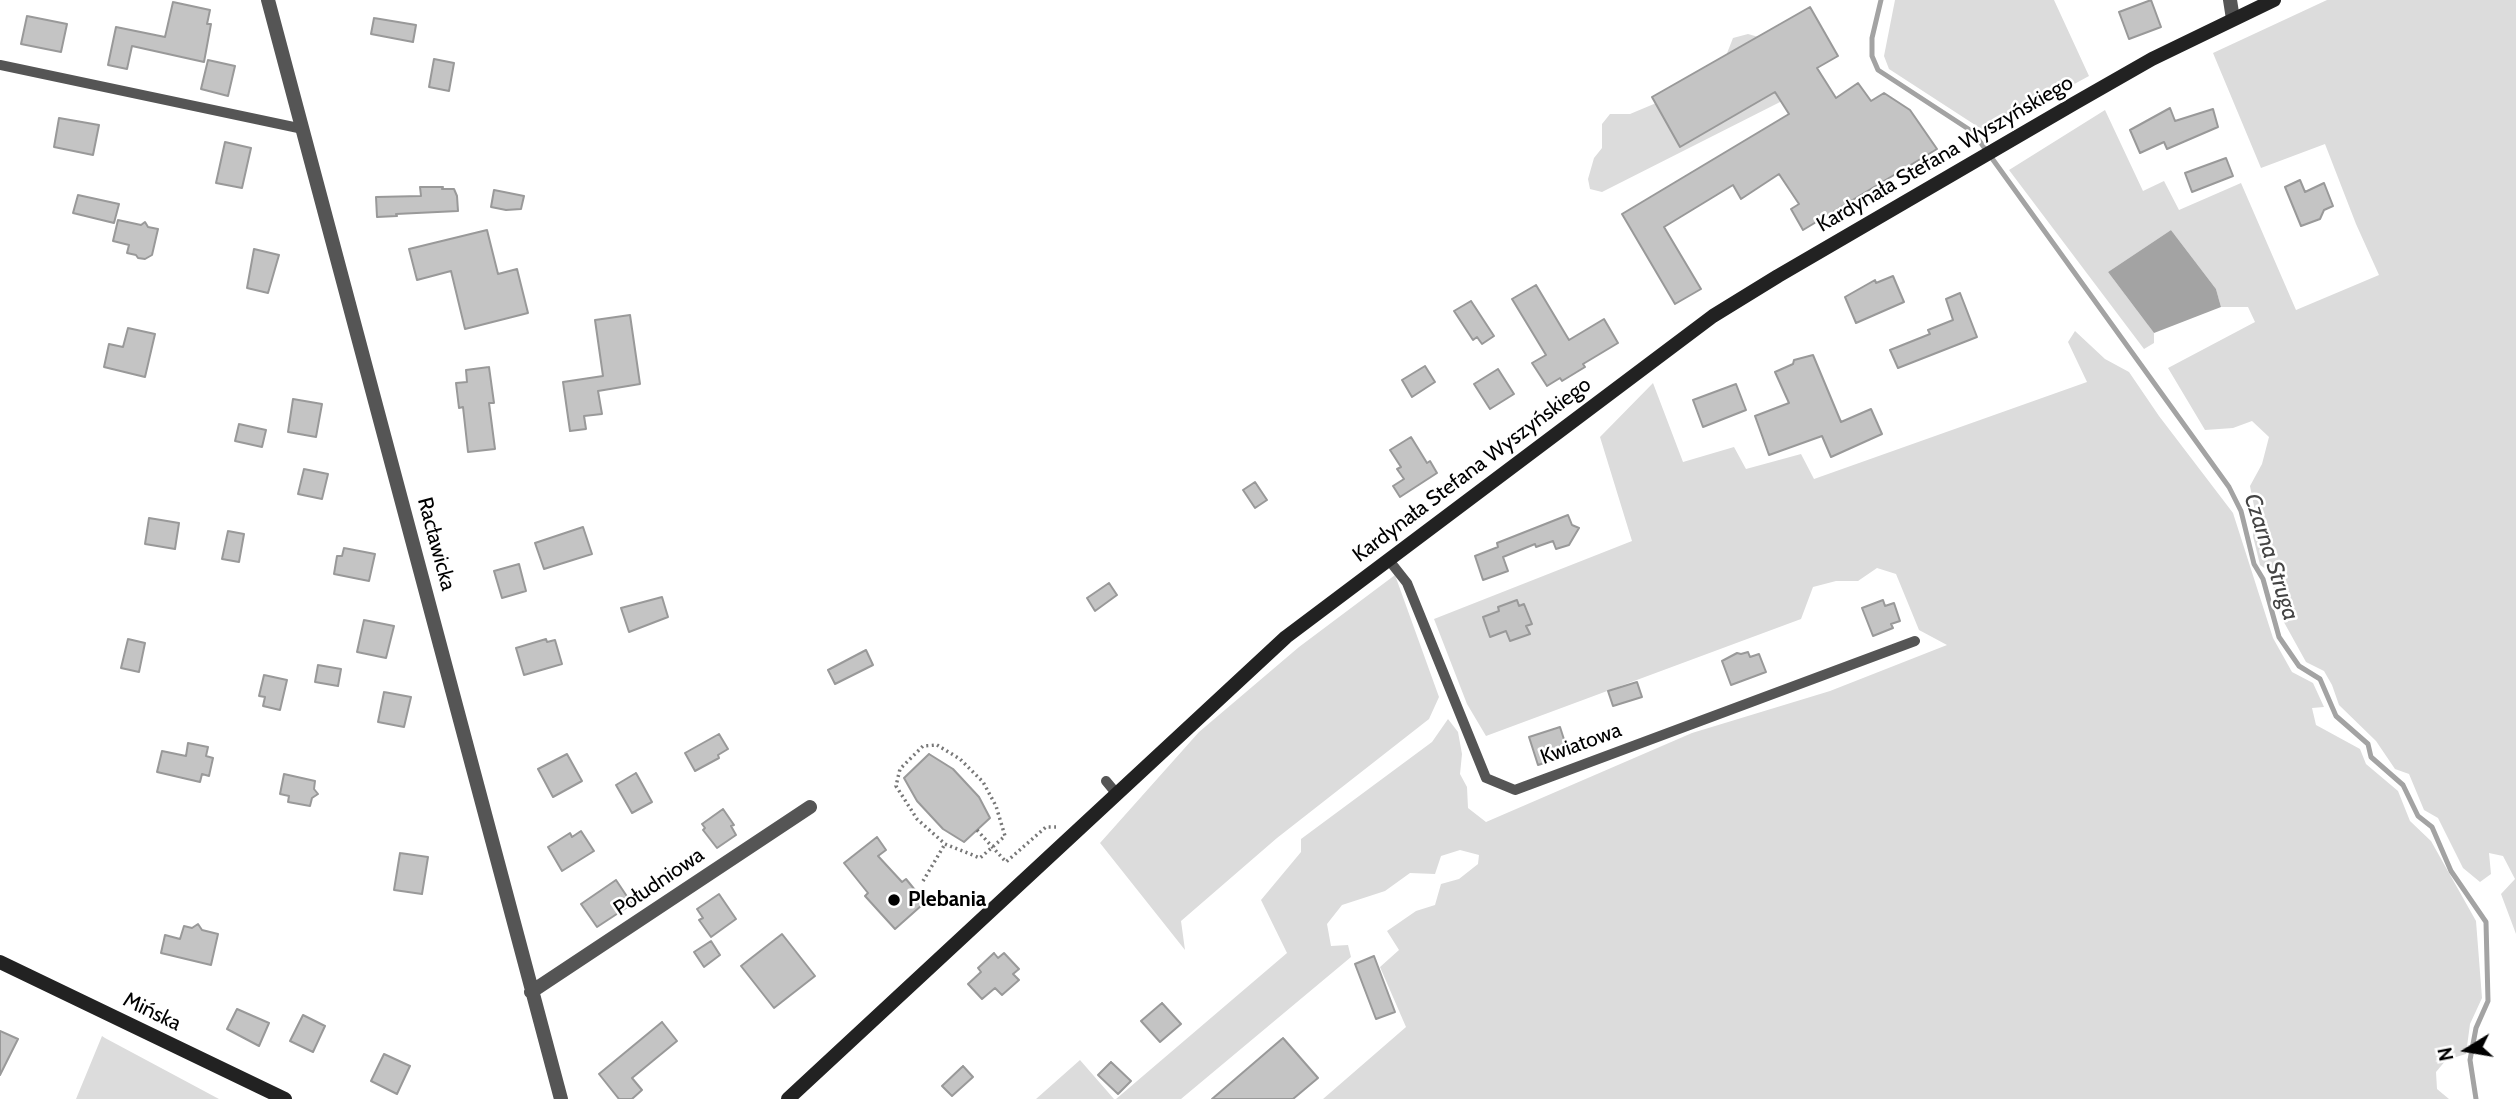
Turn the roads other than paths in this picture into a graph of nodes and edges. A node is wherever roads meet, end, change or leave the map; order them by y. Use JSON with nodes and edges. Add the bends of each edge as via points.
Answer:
{"nodes":[{"id":1,"x":268,"y":0,"type":"edge"},
{"id":2,"x":2230,"y":0,"type":"edge"},
{"id":3,"x":2274,"y":0,"type":"edge"},
{"id":4,"x":2233,"y":19,"type":"junction"},
{"id":5,"x":0,"y":65,"type":"edge"},
{"id":6,"x":303,"y":129,"type":"junction"},
{"id":7,"x":1388,"y":558,"type":"junction"},
{"id":8,"x":1915,"y":640,"type":"dead end"},
{"id":9,"x":1106,"y":781,"type":"dead end"},
{"id":10,"x":1115,"y":793,"type":"junction"},
{"id":11,"x":810,"y":807,"type":"dead end"},
{"id":12,"x":0,"y":962,"type":"edge"},
{"id":13,"x":531,"y":992,"type":"junction"},
{"id":14,"x":285,"y":1099,"type":"edge"},
{"id":15,"x":561,"y":1099,"type":"edge"},
{"id":16,"x":788,"y":1099,"type":"edge"}],
"edges":[{"from":1,"to":6,"type":"street","name":"Racławicka"},
{"from":2,"to":4,"type":"street"},
{"from":3,"to":4,"type":"street","name":"Kardynała Stefana Wyszyńskiego"},
{"from":4,"to":7,"type":"street","name":"Kardynała Stefana Wyszyńskiego","via":[[2152,59],[1713,316]]},
{"from":5,"to":6,"type":"lane"},
{"from":6,"to":13,"type":"street","name":"Racławicka"},
{"from":7,"to":8,"type":"lane","name":"Kwiatowa","via":[[1407,583],[1486,778],[1515,790]]},
{"from":7,"to":10,"type":"street","name":"Kardynała Stefana Wyszyńskiego","via":[[1286,637]]},
{"from":9,"to":10,"type":"lane"},
{"from":10,"to":16,"type":"street","name":"Kardynała Stefana Wyszyńskiego"},
{"from":11,"to":13,"type":"street","name":"Południowa"},
{"from":12,"to":14,"type":"street","name":"Mińska"},
{"from":13,"to":15,"type":"street","name":"Racławicka"}]}
